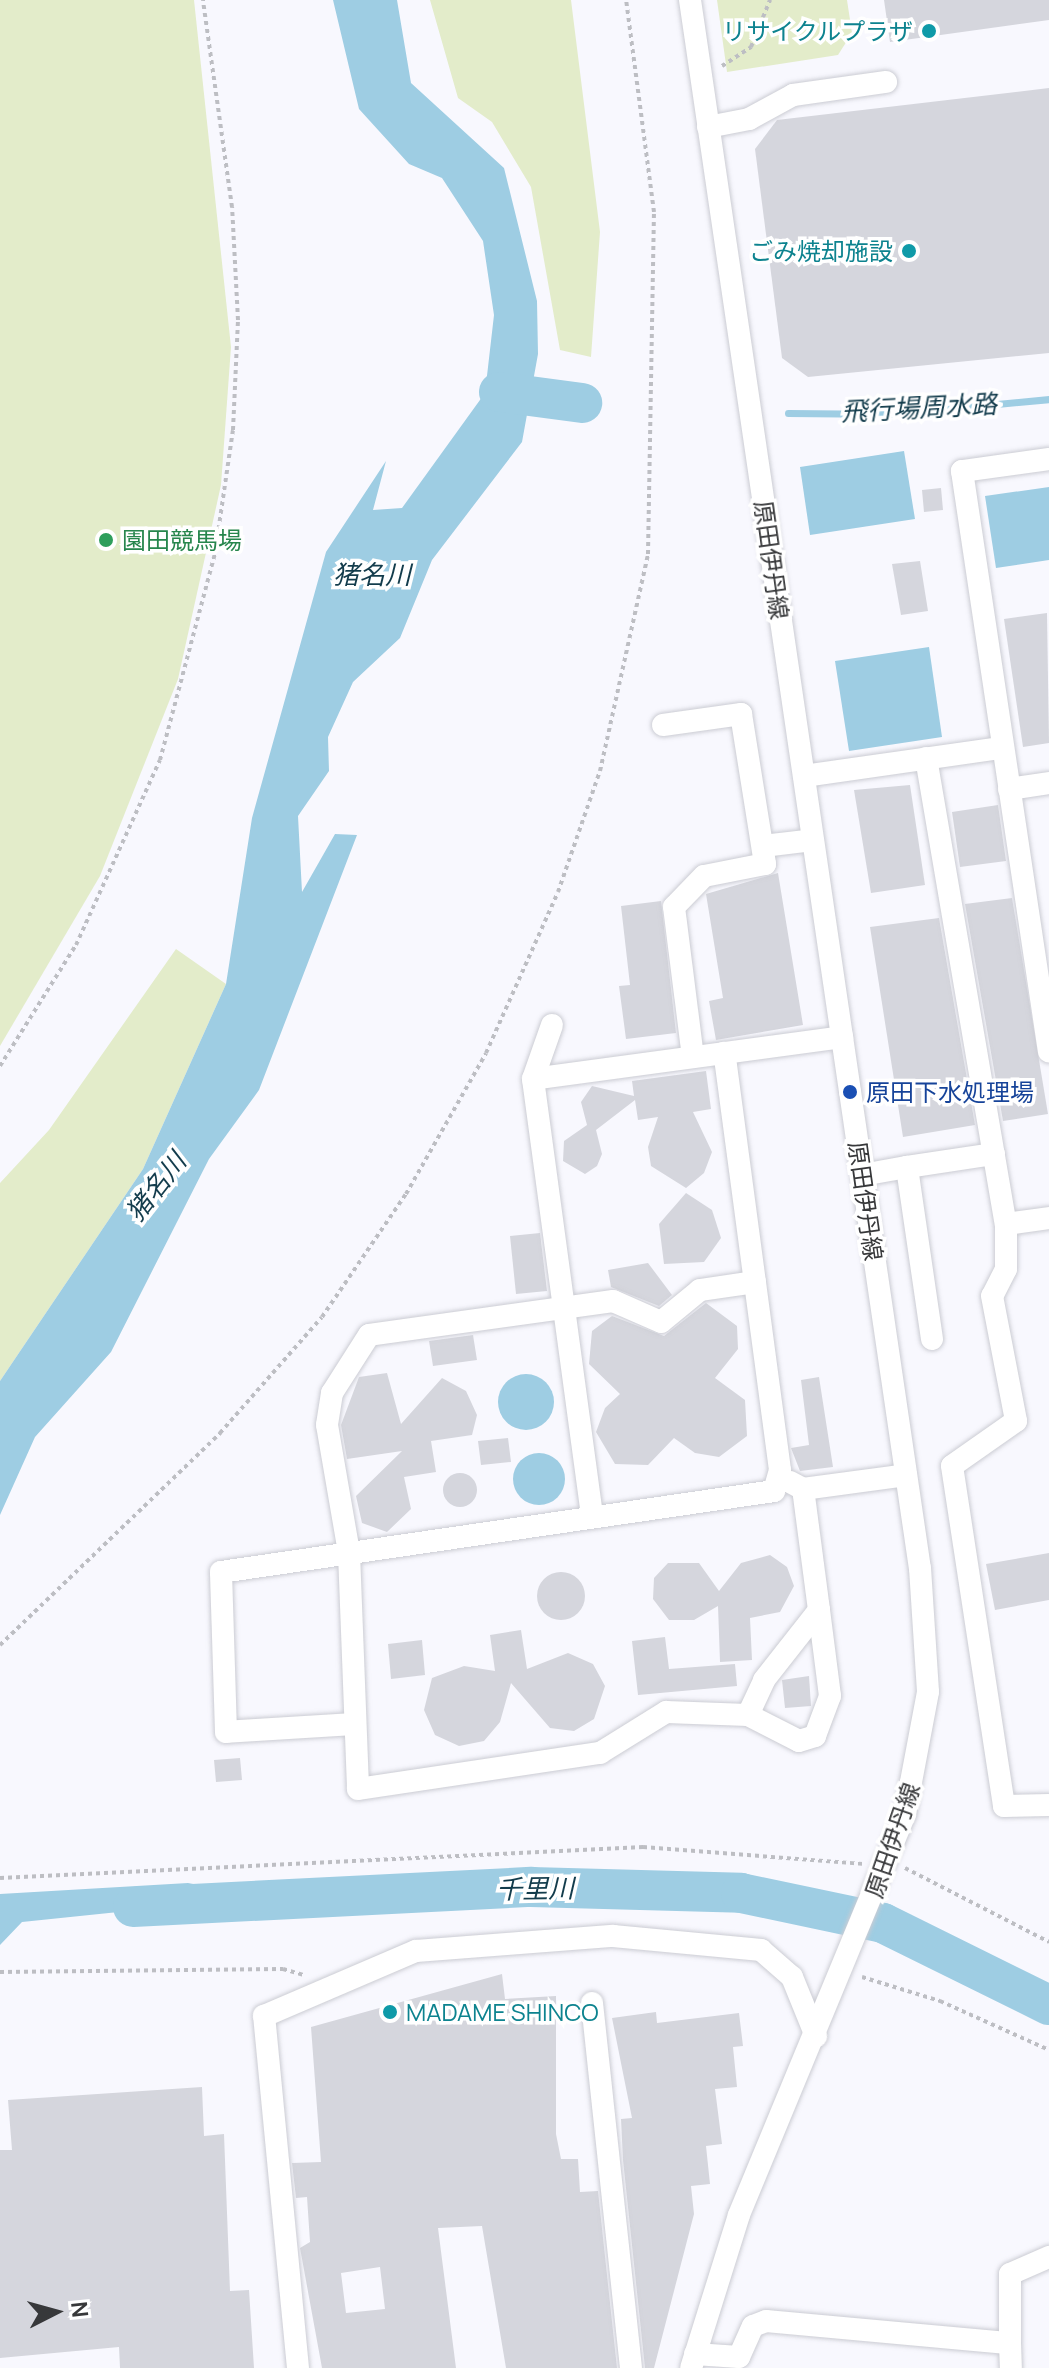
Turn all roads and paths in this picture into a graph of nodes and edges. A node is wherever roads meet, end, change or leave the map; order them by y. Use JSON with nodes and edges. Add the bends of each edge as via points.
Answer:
{"nodes":[{"id":1,"x":203,"y":0,"type":"edge"},
{"id":2,"x":626,"y":0,"type":"edge"},
{"id":3,"x":690,"y":0,"type":"edge"},
{"id":4,"x":770,"y":0,"type":"edge"},
{"id":5,"x":717,"y":69,"type":"dead end"},
{"id":6,"x":886,"y":82,"type":"dead end"},
{"id":7,"x":708,"y":127,"type":"junction"},
{"id":8,"x":1049,"y":459,"type":"edge"},
{"id":9,"x":663,"y":725,"type":"dead end"},
{"id":10,"x":1001,"y":748,"type":"junction"},
{"id":11,"x":926,"y":758,"type":"junction"},
{"id":12,"x":804,"y":776,"type":"junction"},
{"id":13,"x":1049,"y":783,"type":"edge"},
{"id":14,"x":1009,"y":789,"type":"junction"},
{"id":15,"x":813,"y":840,"type":"junction"},
{"id":16,"x":763,"y":846,"type":"junction"},
{"id":17,"x":552,"y":1025,"type":"dead end"},
{"id":18,"x":842,"y":1037,"type":"junction"},
{"id":19,"x":1049,"y":1052,"type":"edge"},
{"id":20,"x":724,"y":1053,"type":"junction"},
{"id":21,"x":693,"y":1057,"type":"junction"},
{"id":22,"x":0,"y":1066,"type":"edge"},
{"id":23,"x":533,"y":1079,"type":"junction"},
{"id":24,"x":994,"y":1154,"type":"junction"},
{"id":25,"x":907,"y":1167,"type":"junction"},
{"id":26,"x":862,"y":1175,"type":"junction"},
{"id":27,"x":1049,"y":1218,"type":"edge"},
{"id":28,"x":1006,"y":1224,"type":"junction"},
{"id":29,"x":755,"y":1282,"type":"junction"},
{"id":30,"x":563,"y":1304,"type":"junction"},
{"id":31,"x":932,"y":1339,"type":"dead end"},
{"id":32,"x":906,"y":1475,"type":"junction"},
{"id":33,"x":778,"y":1477,"type":"junction"},
{"id":34,"x":803,"y":1489,"type":"junction"},
{"id":35,"x":592,"y":1517,"type":"junction"},
{"id":36,"x":349,"y":1553,"type":"junction"},
{"id":37,"x":819,"y":1610,"type":"junction"},
{"id":38,"x":0,"y":1645,"type":"edge"},
{"id":39,"x":748,"y":1715,"type":"junction"},
{"id":40,"x":355,"y":1724,"type":"junction"},
{"id":41,"x":1049,"y":1805,"type":"edge"},
{"id":42,"x":885,"y":1868,"type":"junction"},
{"id":43,"x":0,"y":1878,"type":"edge"},
{"id":44,"x":1049,"y":1942,"type":"edge"},
{"id":45,"x":844,"y":1964,"type":"junction"},
{"id":46,"x":0,"y":1972,"type":"edge"},
{"id":47,"x":312,"y":1995,"type":"junction"},
{"id":48,"x":592,"y":2003,"type":"dead end"},
{"id":49,"x":816,"y":2036,"type":"junction"},
{"id":50,"x":1049,"y":2050,"type":"edge"},
{"id":51,"x":1049,"y":2257,"type":"edge"},
{"id":52,"x":1010,"y":2343,"type":"junction"},
{"id":53,"x":693,"y":2361,"type":"edge"},
{"id":54,"x":298,"y":2368,"type":"edge"},
{"id":55,"x":631,"y":2368,"type":"edge"},
{"id":56,"x":1011,"y":2368,"type":"edge"}],
"edges":[{"from":1,"to":22,"type":"path","via":[[232,207],[238,320],[233,430],[215,553],[160,760],[76,945]]},
{"from":2,"to":38,"type":"path","via":[[654,212],[648,554],[604,757],[558,892],[486,1053],[406,1194],[322,1317],[220,1433]]},
{"from":3,"to":7,"type":"street","name":"原田伊丹線"},
{"from":4,"to":5,"type":"path","via":[[751,47]]},
{"from":6,"to":7,"type":"street","via":[[793,95],[749,119]]},
{"from":7,"to":12,"type":"street","name":"原田伊丹線"},
{"from":8,"to":10,"type":"street","via":[[962,471]]},
{"from":9,"to":16,"type":"street","via":[[741,714]]},
{"from":10,"to":11,"type":"street"},
{"from":10,"to":14,"type":"street"},
{"from":11,"to":12,"type":"street"},
{"from":11,"to":24,"type":"street"},
{"from":12,"to":15,"type":"street","name":"原田伊丹線"},
{"from":13,"to":14,"type":"street"},
{"from":14,"to":19,"type":"street"},
{"from":15,"to":16,"type":"street"},
{"from":15,"to":18,"type":"street","name":"原田伊丹線"},
{"from":16,"to":21,"type":"street","via":[[765,864],[704,876],[674,907]]},
{"from":17,"to":23,"type":"street"},
{"from":18,"to":20,"type":"street"},
{"from":18,"to":26,"type":"street","name":"原田伊丹線"},
{"from":20,"to":21,"type":"street"},
{"from":20,"to":29,"type":"street"},
{"from":21,"to":23,"type":"street"},
{"from":23,"to":30,"type":"street"},
{"from":24,"to":25,"type":"street"},
{"from":24,"to":28,"type":"street"},
{"from":25,"to":26,"type":"street"},
{"from":25,"to":31,"type":"street"},
{"from":26,"to":32,"type":"street","name":"原田伊丹線"},
{"from":27,"to":28,"type":"street"},
{"from":28,"to":41,"type":"street","via":[[1006,1269],[992,1296],[1016,1421],[952,1466],[1004,1806]]},
{"from":29,"to":30,"type":"street","via":[[700,1290],[661,1322],[613,1301]]},
{"from":29,"to":33,"type":"street"},
{"from":30,"to":35,"type":"street"},
{"from":30,"to":36,"type":"street","via":[[369,1335],[332,1393],[327,1425]]},
{"from":32,"to":34,"type":"street"},
{"from":32,"to":42,"type":"street","name":"原田伊丹線","via":[[928,1692],[921,1755]]},
{"from":33,"to":34,"type":"street"},
{"from":33,"to":35,"type":"street","via":[[774,1491]]},
{"from":34,"to":37,"type":"street"},
{"from":35,"to":36,"type":"street"},
{"from":36,"to":40,"type":"street"},
{"from":36,"to":40,"type":"street","via":[[221,1572],[226,1732]]},
{"from":37,"to":39,"type":"street","via":[[764,1680]]},
{"from":37,"to":39,"type":"street","via":[[830,1696],[825,1721],[815,1736],[799,1741]]},
{"from":39,"to":40,"type":"street","via":[[666,1712],[600,1753],[358,1789]]},
{"from":42,"to":43,"type":"path","via":[[643,1847]]},
{"from":42,"to":44,"type":"path"},
{"from":42,"to":45,"type":"street","name":"原田伊丹線"},
{"from":45,"to":49,"type":"street","name":"原田伊丹線"},
{"from":45,"to":50,"type":"path"},
{"from":46,"to":47,"type":"path","via":[[283,1969],[303,1973]]},
{"from":47,"to":49,"type":"street","via":[[416,1951],[613,1936],[761,1950],[792,1977]]},
{"from":47,"to":54,"type":"street","via":[[264,2016]]},
{"from":48,"to":55,"type":"street"},
{"from":49,"to":53,"type":"street","name":"原田伊丹線","via":[[739,2215]]},
{"from":51,"to":52,"type":"street","via":[[1010,2274]]},
{"from":52,"to":53,"type":"street","via":[[766,2321],[753,2326],[739,2357]]},
{"from":52,"to":56,"type":"street"}]}
